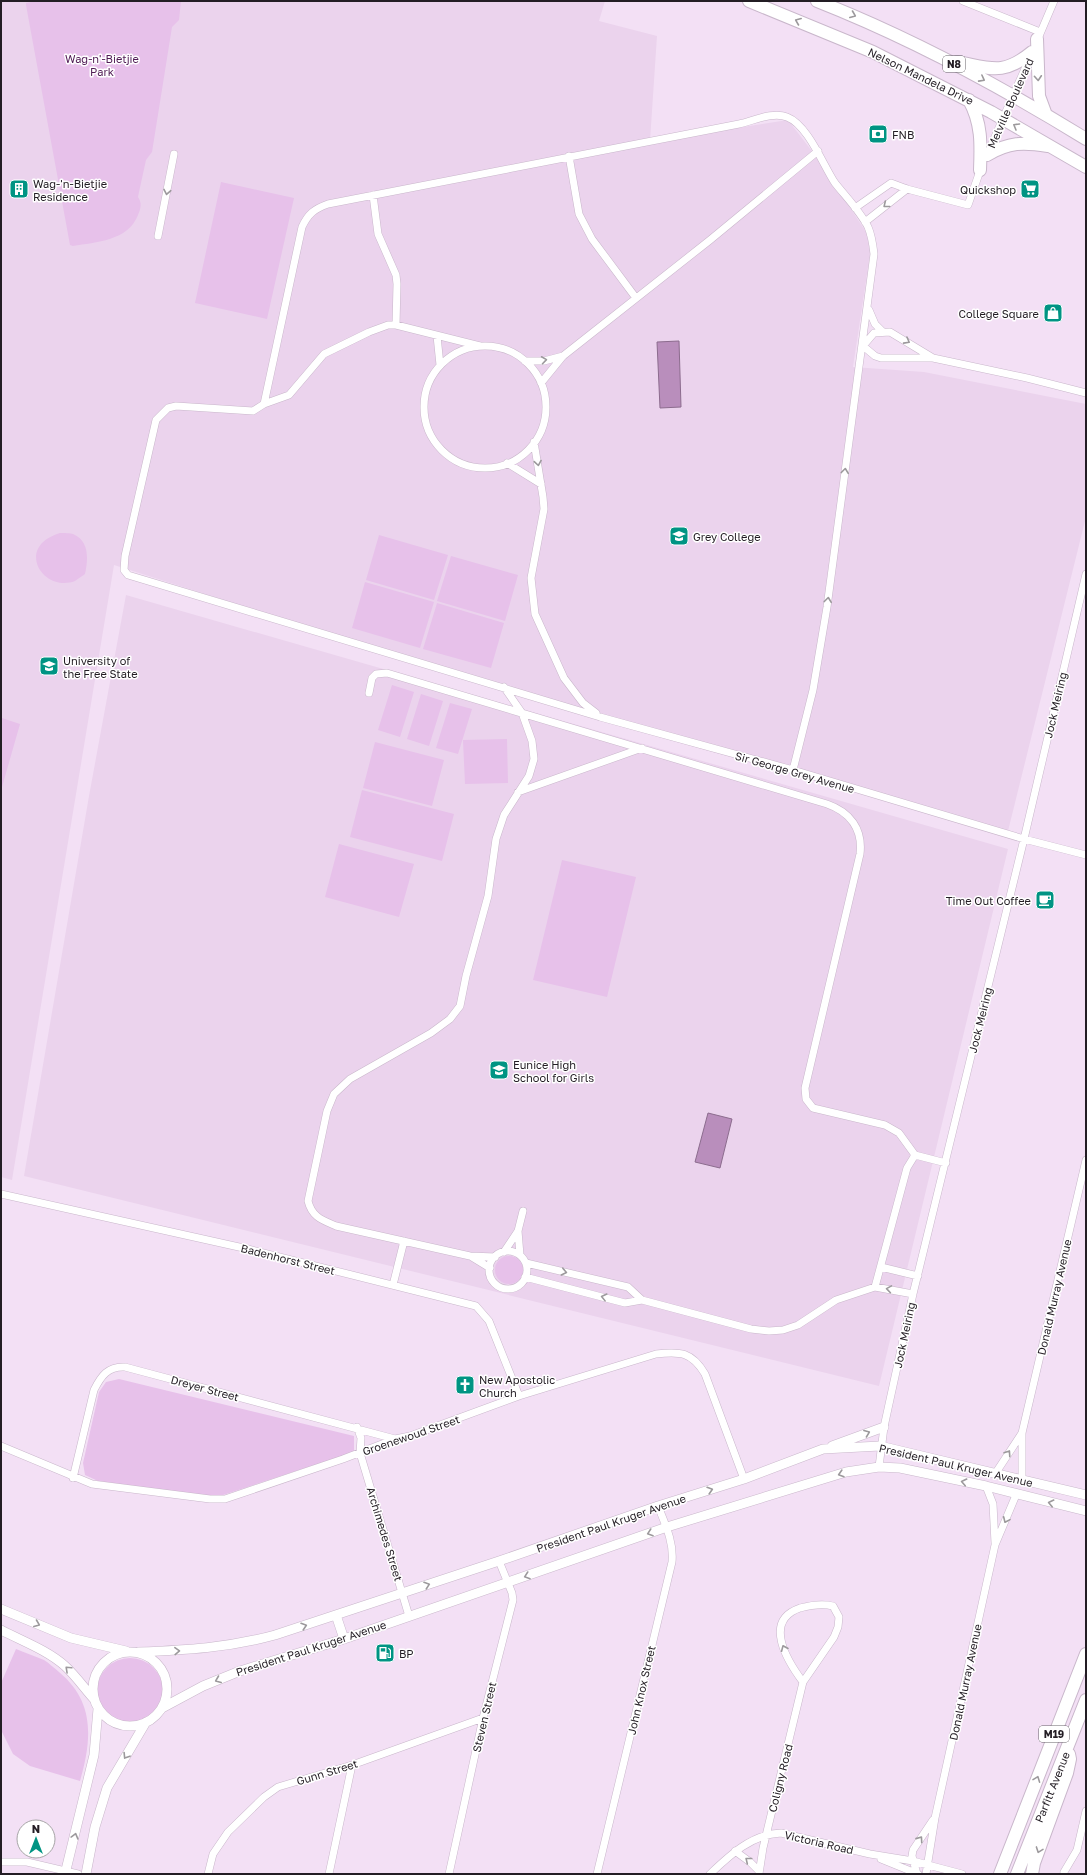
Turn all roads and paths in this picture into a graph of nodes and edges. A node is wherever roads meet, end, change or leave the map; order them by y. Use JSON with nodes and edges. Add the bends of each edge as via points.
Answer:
{"nodes":[{"id":1,"x":749,"y":1,"type":"edge"},
{"id":2,"x":817,"y":1,"type":"edge"},
{"id":3,"x":963,"y":1,"type":"edge"},
{"id":4,"x":1054,"y":1,"type":"edge"},
{"id":5,"x":1039,"y":35,"type":"junction"},
{"id":6,"x":1032,"y":52,"type":"junction"},
{"id":7,"x":946,"y":60,"type":"junction"},
{"id":8,"x":1013,"y":95,"type":"junction"},
{"id":9,"x":969,"y":100,"type":"junction"},
{"id":10,"x":1046,"y":115,"type":"junction"},
{"id":11,"x":1002,"y":118,"type":"junction"},
{"id":12,"x":1086,"y":139,"type":"edge"},
{"id":13,"x":1055,"y":147,"type":"junction"},
{"id":14,"x":818,"y":151,"type":"junction"},
{"id":15,"x":174,"y":154,"type":"dead end"},
{"id":16,"x":987,"y":155,"type":"junction"},
{"id":17,"x":569,"y":156,"type":"junction"},
{"id":18,"x":1086,"y":167,"type":"edge"},
{"id":19,"x":980,"y":170,"type":"junction"},
{"id":20,"x":907,"y":189,"type":"junction"},
{"id":21,"x":373,"y":195,"type":"junction"},
{"id":22,"x":855,"y":208,"type":"junction"},
{"id":23,"x":865,"y":222,"type":"junction"},
{"id":24,"x":158,"y":236,"type":"dead end"},
{"id":25,"x":636,"y":298,"type":"junction"},
{"id":26,"x":868,"y":306,"type":"junction"},
{"id":27,"x":396,"y":325,"type":"junction"},
{"id":28,"x":882,"y":331,"type":"junction"},
{"id":29,"x":437,"y":336,"type":"junction"},
{"id":30,"x":480,"y":346,"type":"junction"},
{"id":31,"x":863,"y":346,"type":"junction"},
{"id":32,"x":563,"y":356,"type":"junction"},
{"id":33,"x":933,"y":358,"type":"junction"},
{"id":34,"x":525,"y":361,"type":"junction"},
{"id":35,"x":440,"y":365,"type":"junction"},
{"id":36,"x":541,"y":383,"type":"junction"},
{"id":37,"x":1086,"y":393,"type":"edge"},
{"id":38,"x":264,"y":404,"type":"junction"},
{"id":39,"x":534,"y":442,"type":"junction"},
{"id":40,"x":507,"y":463,"type":"junction"},
{"id":41,"x":541,"y":484,"type":"junction"},
{"id":42,"x":1086,"y":574,"type":"edge"},
{"id":43,"x":504,"y":687,"type":"junction"},
{"id":44,"x":369,"y":693,"type":"dead end"},
{"id":45,"x":522,"y":712,"type":"junction"},
{"id":46,"x":600,"y":716,"type":"junction"},
{"id":47,"x":642,"y":748,"type":"junction"},
{"id":48,"x":793,"y":770,"type":"junction"},
{"id":49,"x":518,"y":792,"type":"junction"},
{"id":50,"x":1024,"y":839,"type":"junction"},
{"id":51,"x":1086,"y":855,"type":"edge"},
{"id":52,"x":915,"y":1155,"type":"junction"},
{"id":53,"x":1086,"y":1160,"type":"edge"},
{"id":54,"x":946,"y":1163,"type":"junction"},
{"id":55,"x":1,"y":1194,"type":"edge"},
{"id":56,"x":523,"y":1211,"type":"dead end"},
{"id":57,"x":518,"y":1231,"type":"junction"},
{"id":58,"x":404,"y":1241,"type":"junction"},
{"id":59,"x":504,"y":1252,"type":"junction"},
{"id":60,"x":520,"y":1255,"type":"junction"},
{"id":61,"x":470,"y":1256,"type":"junction"},
{"id":62,"x":495,"y":1257,"type":"junction"},
{"id":63,"x":526,"y":1263,"type":"junction"},
{"id":64,"x":881,"y":1267,"type":"junction"},
{"id":65,"x":490,"y":1268,"type":"junction"},
{"id":66,"x":918,"y":1276,"type":"junction"},
{"id":67,"x":525,"y":1278,"type":"junction"},
{"id":68,"x":393,"y":1285,"type":"junction"},
{"id":69,"x":875,"y":1287,"type":"junction"},
{"id":70,"x":913,"y":1294,"type":"junction"},
{"id":71,"x":642,"y":1300,"type":"junction"},
{"id":72,"x":519,"y":1396,"type":"junction"},
{"id":73,"x":357,"y":1427,"type":"junction"},
{"id":74,"x":884,"y":1427,"type":"junction"},
{"id":75,"x":1022,"y":1433,"type":"junction"},
{"id":76,"x":395,"y":1439,"type":"junction"},
{"id":77,"x":1,"y":1446,"type":"edge"},
{"id":78,"x":880,"y":1446,"type":"junction"},
{"id":79,"x":823,"y":1449,"type":"junction"},
{"id":80,"x":360,"y":1453,"type":"junction"},
{"id":81,"x":78,"y":1461,"type":"junction"},
{"id":82,"x":879,"y":1467,"type":"junction"},
{"id":83,"x":995,"y":1474,"type":"junction"},
{"id":84,"x":73,"y":1478,"type":"junction"},
{"id":85,"x":744,"y":1479,"type":"junction"},
{"id":86,"x":1022,"y":1479,"type":"junction"},
{"id":87,"x":83,"y":1481,"type":"junction"},
{"id":88,"x":986,"y":1486,"type":"junction"},
{"id":89,"x":1016,"y":1495,"type":"junction"},
{"id":90,"x":1086,"y":1495,"type":"edge"},
{"id":91,"x":658,"y":1506,"type":"junction"},
{"id":92,"x":1086,"y":1511,"type":"edge"},
{"id":93,"x":667,"y":1527,"type":"junction"},
{"id":94,"x":995,"y":1545,"type":"junction"},
{"id":95,"x":499,"y":1561,"type":"junction"},
{"id":96,"x":508,"y":1583,"type":"junction"},
{"id":97,"x":402,"y":1594,"type":"junction"},
{"id":98,"x":1,"y":1609,"type":"edge"},
{"id":99,"x":336,"y":1615,"type":"junction"},
{"id":100,"x":409,"y":1616,"type":"junction"},
{"id":101,"x":1,"y":1630,"type":"edge"},
{"id":102,"x":344,"y":1639,"type":"junction"},
{"id":103,"x":134,"y":1652,"type":"junction"},
{"id":104,"x":1086,"y":1654,"type":"edge"},
{"id":105,"x":803,"y":1682,"type":"junction"},
{"id":106,"x":94,"y":1699,"type":"junction"},
{"id":107,"x":1086,"y":1700,"type":"edge"},
{"id":108,"x":162,"y":1708,"type":"junction"},
{"id":109,"x":98,"y":1709,"type":"junction"},
{"id":110,"x":484,"y":1718,"type":"junction"},
{"id":111,"x":1082,"y":1719,"type":"edge"},
{"id":112,"x":146,"y":1722,"type":"junction"},
{"id":113,"x":1068,"y":1746,"type":"junction"},
{"id":114,"x":352,"y":1765,"type":"junction"},
{"id":115,"x":1086,"y":1811,"type":"edge"},
{"id":116,"x":935,"y":1818,"type":"junction"},
{"id":117,"x":767,"y":1833,"type":"junction"},
{"id":118,"x":735,"y":1850,"type":"junction"},
{"id":119,"x":870,"y":1854,"type":"junction"},
{"id":120,"x":2,"y":1860,"type":"edge"},
{"id":121,"x":913,"y":1861,"type":"junction"},
{"id":122,"x":928,"y":1865,"type":"junction"},
{"id":123,"x":908,"y":1872,"type":"edge"},
{"id":124,"x":1064,"y":1872,"type":"dead end"},
{"id":125,"x":65,"y":1873,"type":"edge"},
{"id":126,"x":759,"y":1873,"type":"edge"},
{"id":127,"x":78,"y":1874,"type":"edge"},
{"id":128,"x":86,"y":1874,"type":"edge"},
{"id":129,"x":208,"y":1874,"type":"edge"},
{"id":130,"x":329,"y":1874,"type":"edge"},
{"id":131,"x":449,"y":1874,"type":"edge"},
{"id":132,"x":597,"y":1874,"type":"edge"},
{"id":133,"x":710,"y":1874,"type":"edge"},
{"id":134,"x":917,"y":1874,"type":"edge"},
{"id":135,"x":926,"y":1874,"type":"edge"},
{"id":136,"x":962,"y":1874,"type":"edge"},
{"id":137,"x":1000,"y":1874,"type":"edge"},
{"id":138,"x":1018,"y":1874,"type":"edge"},
{"id":139,"x":1032,"y":1874,"type":"edge"}],
"edges":[{"from":9,"to":1,"type":"highway","name":"Nelson Mandela Drive","number":"N8","one_way":true,"via":[[873,52]]},
{"from":2,"to":7,"type":"highway","number":"N8","one_way":true,"via":[[859,18]]},
{"from":3,"to":5,"type":"street"},
{"from":4,"to":5,"type":"street","name":"Melville Boulevard"},
{"from":5,"to":6,"type":"street","name":"Melville Boulevard"},
{"from":5,"to":10,"type":"highway","one_way":true,"via":[[1039,96]]},
{"from":6,"to":7,"type":"highway","via":[[1019,63],[1004,68],[986,68]]},
{"from":6,"to":8,"type":"street","name":"Melville Boulevard"},
{"from":7,"to":8,"type":"highway","number":"N8","one_way":true},
{"from":8,"to":10,"type":"highway","number":"N8"},
{"from":8,"to":11,"type":"street","name":"Melville Boulevard"},
{"from":9,"to":11,"type":"highway","name":"Nelson Mandela Drive","number":"N8"},
{"from":9,"to":19,"type":"highway","via":[[975,110],[981,132]]},
{"from":10,"to":12,"type":"highway","number":"N8"},
{"from":13,"to":11,"type":"highway","name":"Nelson Mandela Drive","number":"N8","one_way":true},
{"from":11,"to":16,"type":"street","name":"Melville Boulevard"},
{"from":13,"to":16,"type":"highway","via":[[1014,143]]},
{"from":13,"to":18,"type":"highway","name":"Nelson Mandela Drive","number":"N8"},
{"from":14,"to":17,"type":"street","via":[[794,121],[783,115],[776,115]]},
{"from":14,"to":22,"type":"street","via":[[834,181]]},
{"from":14,"to":25,"type":"street"},
{"from":15,"to":24,"type":"street","one_way":true},
{"from":16,"to":19,"type":"street","name":"Melville Boulevard"},
{"from":17,"to":21,"type":"street"},
{"from":17,"to":25,"type":"street","via":[[579,214],[592,239]]},
{"from":19,"to":20,"type":"street","name":"Melville Boulevard","via":[[968,205]]},
{"from":20,"to":22,"type":"street","via":[[891,183]]},
{"from":20,"to":23,"type":"street","one_way":true},
{"from":21,"to":27,"type":"street","via":[[378,234],[398,284]]},
{"from":21,"to":38,"type":"street","via":[[328,204],[314,209],[307,216],[302,227]]},
{"from":22,"to":23,"type":"street"},
{"from":23,"to":26,"type":"street","via":[[871,234],[874,254]]},
{"from":25,"to":32,"type":"street"},
{"from":26,"to":28,"type":"street","via":[[871,317]]},
{"from":26,"to":31,"type":"street"},
{"from":27,"to":29,"type":"street"},
{"from":27,"to":38,"type":"street","name":"Sir George Grey Avenue","via":[[388,325],[369,332],[324,354],[289,395]]},
{"from":28,"to":31,"type":"street","via":[[874,333]]},
{"from":28,"to":33,"type":"street","one_way":true,"via":[[895,334]]},
{"from":29,"to":30,"type":"street"},
{"from":29,"to":35,"type":"street"},
{"from":30,"to":34,"type":"street","via":[[504,349]]},
{"from":30,"to":35,"type":"street","via":[[458,352]]},
{"from":31,"to":33,"type":"street","via":[[881,358]]},
{"from":48,"to":31,"type":"street","one_way":true,"via":[[813,690],[822,639]]},
{"from":34,"to":32,"type":"street","one_way":true,"via":[[544,361]]},
{"from":32,"to":36,"type":"street"},
{"from":33,"to":37,"type":"street"},
{"from":34,"to":36,"type":"street"},
{"from":35,"to":40,"type":"street","via":[[427,387],[424,399],[424,412],[431,435],[447,455],[464,463],[482,467]]},
{"from":36,"to":39,"type":"street","via":[[546,413],[542,428]]},
{"from":38,"to":43,"type":"street","name":"Sir George Grey Avenue","via":[[252,411],[176,406],[160,414],[156,420],[125,556],[124,570],[128,575]]},
{"from":39,"to":40,"type":"street","via":[[522,455]]},
{"from":39,"to":41,"type":"street","one_way":true},
{"from":40,"to":41,"type":"street"},
{"from":41,"to":46,"type":"street","via":[[544,509],[531,578],[535,614],[568,684],[583,703]]},
{"from":42,"to":50,"type":"street","name":"Jock Meiring"},
{"from":43,"to":45,"type":"street"},
{"from":43,"to":46,"type":"street","name":"Sir George Grey Avenue"},
{"from":44,"to":45,"type":"street","via":[[372,678],[376,674],[387,673]]},
{"from":45,"to":47,"type":"street"},
{"from":45,"to":49,"type":"street","via":[[532,741],[534,759],[529,776]]},
{"from":46,"to":48,"type":"street","name":"Sir George Grey Avenue"},
{"from":47,"to":49,"type":"street"},
{"from":47,"to":52,"type":"street","via":[[839,808],[853,821],[859,834],[860,854],[805,1088],[806,1099],[814,1108],[885,1125],[899,1133]]},
{"from":48,"to":50,"type":"street","name":"Sir George Grey Avenue"},
{"from":49,"to":58,"type":"street","via":[[504,815],[496,839],[488,896],[460,1006],[450,1019],[430,1033],[350,1079],[334,1094],[327,1110],[308,1201],[312,1213],[336,1226]]},
{"from":50,"to":51,"type":"street","name":"Sir George Grey Avenue"},
{"from":50,"to":54,"type":"street","name":"Jock Meiring"},
{"from":52,"to":54,"type":"street"},
{"from":52,"to":64,"type":"street","via":[[907,1168]]},
{"from":53,"to":75,"type":"street","name":"Donald Murray Avenue"},
{"from":54,"to":66,"type":"street","name":"Jock Meiring"},
{"from":55,"to":68,"type":"street","name":"Badenhorst Street","via":[[248,1249]]},
{"from":56,"to":57,"type":"street"},
{"from":57,"to":59,"type":"street"},
{"from":57,"to":60,"type":"street"},
{"from":58,"to":61,"type":"street"},
{"from":58,"to":68,"type":"street"},
{"from":59,"to":60,"type":"street","via":[[511,1251]]},
{"from":59,"to":62,"type":"street"},
{"from":60,"to":63,"type":"street"},
{"from":61,"to":62,"type":"street"},
{"from":61,"to":65,"type":"street"},
{"from":62,"to":65,"type":"street"},
{"from":63,"to":67,"type":"street"},
{"from":63,"to":71,"type":"street","one_way":true,"via":[[628,1287]]},
{"from":64,"to":66,"type":"street"},
{"from":64,"to":69,"type":"street"},
{"from":65,"to":67,"type":"street","via":[[495,1283],[506,1288],[520,1285]]},
{"from":66,"to":70,"type":"street","name":"Jock Meiring"},
{"from":71,"to":67,"type":"street","one_way":true,"via":[[625,1302]]},
{"from":68,"to":72,"type":"street","name":"Badenhorst Street","via":[[476,1306],[489,1321]]},
{"from":70,"to":69,"type":"street","one_way":true},
{"from":69,"to":71,"type":"street","via":[[836,1300],[798,1325],[769,1331],[752,1329]]},
{"from":70,"to":74,"type":"street","name":"Jock Meiring"},
{"from":72,"to":76,"type":"street","name":"Groenewoud Street","via":[[410,1436]]},
{"from":72,"to":85,"type":"street","name":"Groenewoud Street","via":[[656,1354],[692,1356],[706,1374]]},
{"from":73,"to":76,"type":"street","name":"Dreyer Street"},
{"from":73,"to":80,"type":"street","name":"Archimedes Street","via":[[361,1438]]},
{"from":73,"to":81,"type":"street","name":"Dreyer Street","via":[[125,1367],[116,1367],[104,1374],[94,1390]]},
{"from":74,"to":78,"type":"street","name":"Jock Meiring"},
{"from":79,"to":74,"type":"street","one_way":true},
{"from":83,"to":75,"type":"street","name":"Donald Murray Avenue","one_way":true},
{"from":75,"to":86,"type":"street","name":"Donald Murray Avenue"},
{"from":76,"to":80,"type":"street","name":"Groenewoud Street"},
{"from":77,"to":84,"type":"street","name":"Groenewoud Street"},
{"from":78,"to":79,"type":"street","name":"President Paul Kruger Avenue"},
{"from":78,"to":82,"type":"street","name":"Jock Meiring"},
{"from":78,"to":83,"type":"street","name":"President Paul Kruger Avenue"},
{"from":79,"to":85,"type":"street","name":"President Paul Kruger Avenue"},
{"from":80,"to":87,"type":"street","name":"Groenewoud Street","via":[[220,1499],[100,1486]]},
{"from":80,"to":97,"type":"street","name":"Archimedes Street"},
{"from":81,"to":84,"type":"street","name":"Dreyer Street"},
{"from":81,"to":87,"type":"street","name":"Dreyer Street"},
{"from":88,"to":82,"type":"street","name":"President Paul Kruger Avenue","one_way":true,"via":[[900,1468]]},
{"from":82,"to":93,"type":"street","name":"President Paul Kruger Avenue","one_way":true,"via":[[846,1472]]},
{"from":83,"to":86,"type":"street","name":"President Paul Kruger Avenue"},
{"from":84,"to":87,"type":"street","name":"Groenewoud Street"},
{"from":91,"to":85,"type":"street","name":"President Paul Kruger Avenue","one_way":true},
{"from":86,"to":90,"type":"street","name":"President Paul Kruger Avenue"},
{"from":88,"to":89,"type":"street","name":"President Paul Kruger Avenue"},
{"from":88,"to":94,"type":"street","name":"Donald Murray Avenue","via":[[994,1504]]},
{"from":92,"to":89,"type":"street","name":"President Paul Kruger Avenue","one_way":true},
{"from":89,"to":94,"type":"street","name":"Donald Murray Avenue","one_way":true},
{"from":91,"to":93,"type":"street","name":"John Knox Street"},
{"from":91,"to":95,"type":"street","name":"President Paul Kruger Avenue"},
{"from":93,"to":96,"type":"street","name":"President Paul Kruger Avenue","one_way":true},
{"from":93,"to":132,"type":"street","name":"John Knox Street","via":[[672,1562]]},
{"from":94,"to":116,"type":"street","name":"Donald Murray Avenue"},
{"from":95,"to":96,"type":"street","name":"Steven Street"},
{"from":97,"to":95,"type":"street","name":"President Paul Kruger Avenue","one_way":true},
{"from":96,"to":100,"type":"street","name":"President Paul Kruger Avenue"},
{"from":96,"to":110,"type":"street","name":"Steven Street","via":[[513,1600]]},
{"from":97,"to":99,"type":"street","name":"President Paul Kruger Avenue"},
{"from":97,"to":100,"type":"street","name":"Archimedes Street"},
{"from":98,"to":103,"type":"street","name":"President Paul Kruger Avenue","one_way":true,"via":[[72,1638]]},
{"from":99,"to":102,"type":"street"},
{"from":103,"to":99,"type":"street","name":"President Paul Kruger Avenue","one_way":true,"via":[[202,1650],[250,1642]]},
{"from":100,"to":102,"type":"street","name":"President Paul Kruger Avenue"},
{"from":106,"to":101,"type":"street","one_way":true,"via":[[64,1665]]},
{"from":102,"to":108,"type":"street","name":"President Paul Kruger Avenue","one_way":true,"via":[[240,1671],[203,1686]]},
{"from":103,"to":106,"type":"street","via":[[116,1654],[104,1661],[96,1672],[92,1685]]},
{"from":103,"to":108,"type":"street","via":[[149,1657],[158,1664],[164,1674],[167,1692]]},
{"from":137,"to":104,"type":"highway","name":"Parfitt Avenue","number":"M19","one_way":true},
{"from":105,"to":105,"type":"street","name":"Coligny Road","one_way":true,"via":[[782,1643],[780,1626],[795,1610],[817,1604],[833,1606],[839,1617],[838,1627]]},
{"from":105,"to":117,"type":"street","name":"Coligny Road"},
{"from":106,"to":109,"type":"street"},
{"from":107,"to":111,"type":"highway","name":"Parfitt Avenue","number":"M19"},
{"from":108,"to":112,"type":"street"},
{"from":109,"to":112,"type":"street","via":[[106,1718],[117,1724],[129,1726]]},
{"from":125,"to":109,"type":"street","one_way":true,"via":[[94,1755]]},
{"from":110,"to":114,"type":"street","name":"Gunn Street"},
{"from":110,"to":131,"type":"street","name":"Steven Street"},
{"from":111,"to":113,"type":"highway","name":"Parfitt Avenue","number":"M19"},
{"from":112,"to":128,"type":"street","one_way":true,"via":[[107,1788],[95,1828]]},
{"from":113,"to":138,"type":"highway","name":"Parfitt Avenue","number":"M19"},
{"from":113,"to":139,"type":"highway","one_way":true,"via":[[1070,1759],[1067,1773]]},
{"from":114,"to":129,"type":"street","name":"Gunn Street","via":[[278,1787],[264,1797],[228,1832],[213,1854]]},
{"from":114,"to":130,"type":"street"},
{"from":115,"to":124,"type":"street","via":[[1077,1850]]},
{"from":121,"to":116,"type":"street","name":"Donald Murray Avenue","one_way":true,"via":[[914,1848]]},
{"from":116,"to":122,"type":"street","name":"Donald Murray Avenue"},
{"from":117,"to":118,"type":"street"},
{"from":117,"to":119,"type":"street","name":"Victoria Road","via":[[790,1835]]},
{"from":117,"to":126,"type":"street","name":"Coligny Road"},
{"from":126,"to":118,"type":"street","one_way":true},
{"from":118,"to":133,"type":"street"},
{"from":119,"to":121,"type":"street","name":"Victoria Road"},
{"from":119,"to":123,"type":"street","name":"Victoria Road"},
{"from":120,"to":125,"type":"street","via":[[28,1862]]},
{"from":121,"to":122,"type":"street","name":"Victoria Road"},
{"from":121,"to":134,"type":"street"},
{"from":122,"to":135,"type":"street","name":"Donald Murray Avenue"},
{"from":122,"to":136,"type":"street","name":"Victoria Road"},
{"from":123,"to":134,"type":"street","name":"Victoria Road"},
{"from":125,"to":127,"type":"street"}]}
